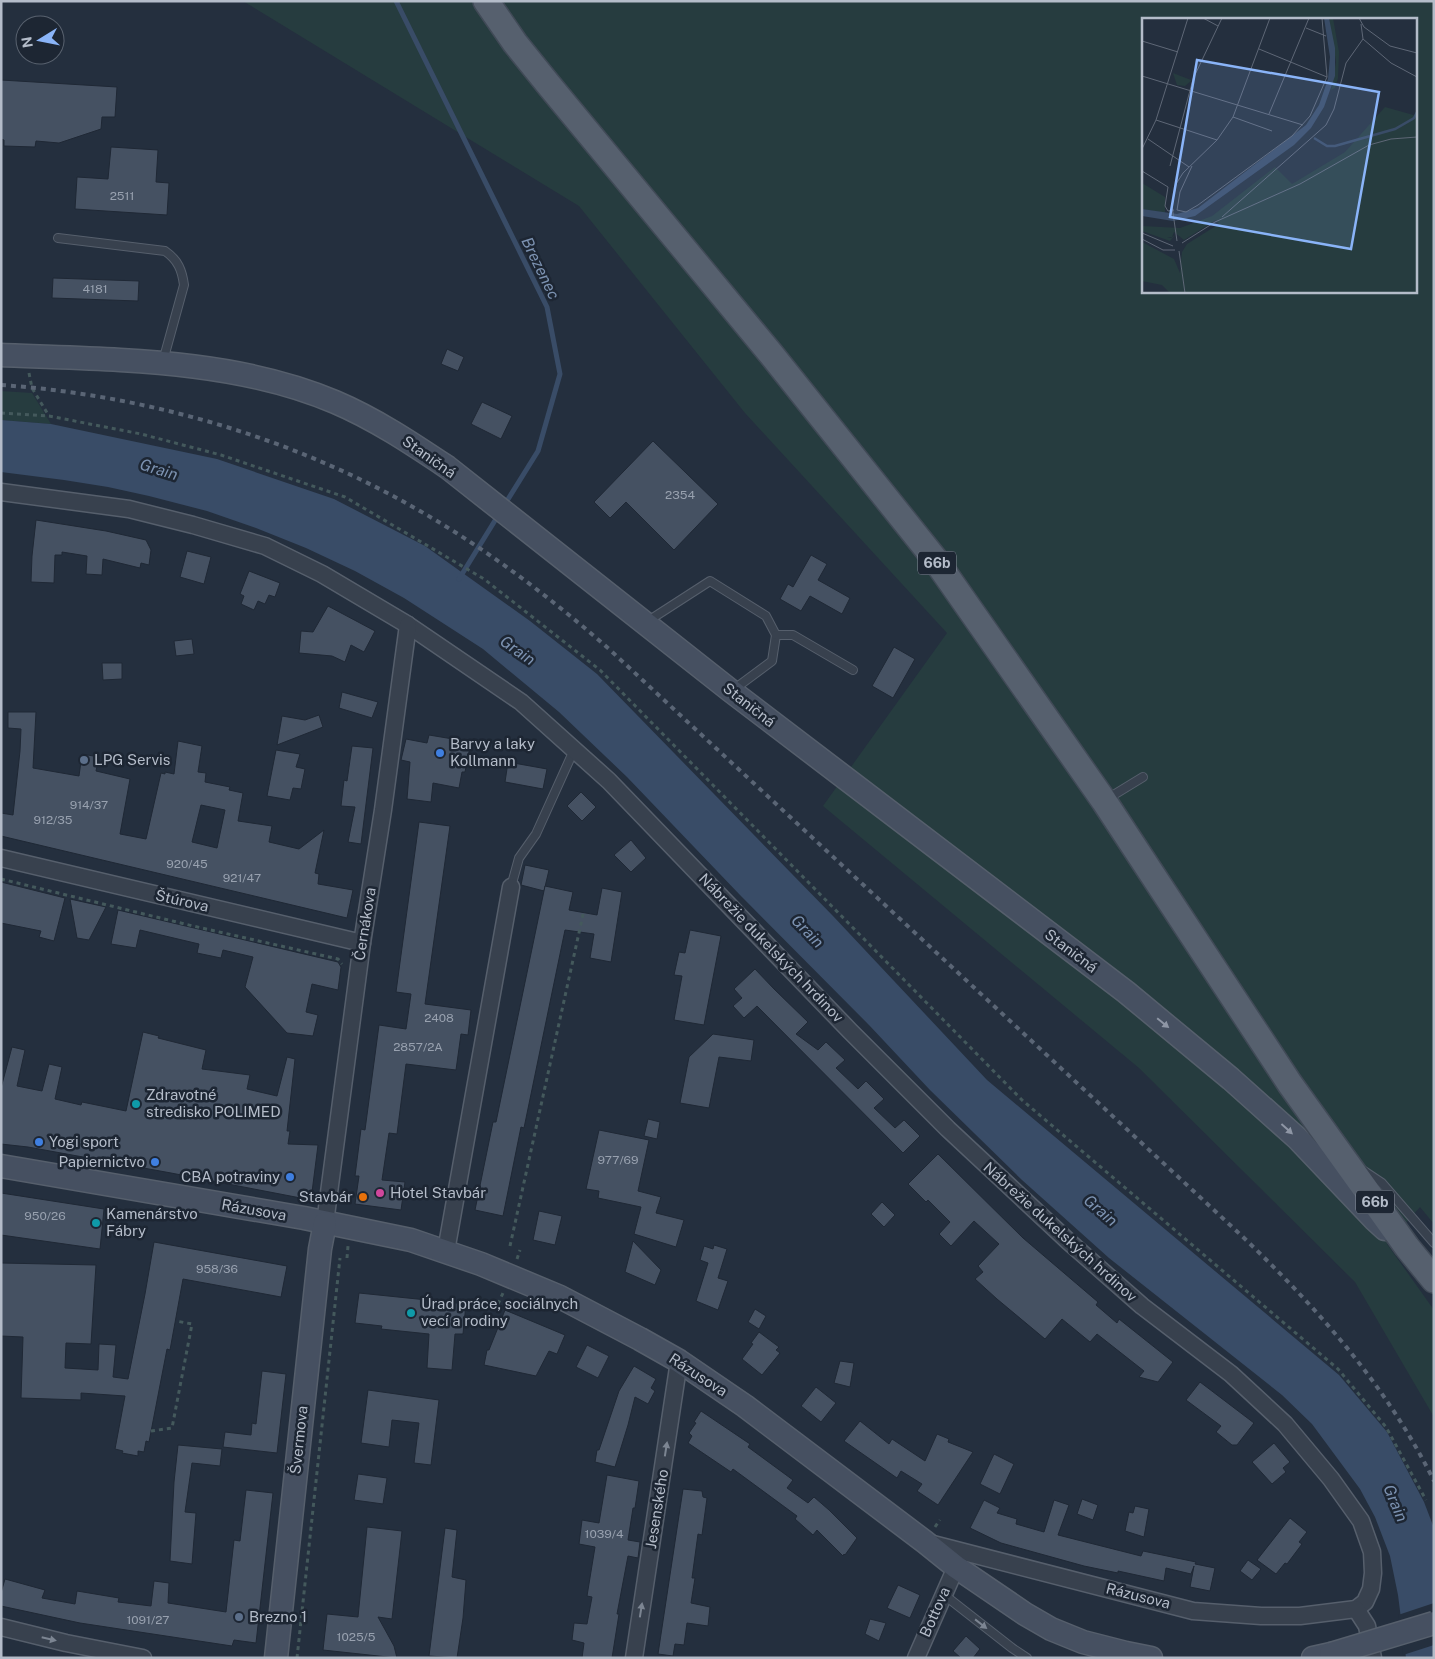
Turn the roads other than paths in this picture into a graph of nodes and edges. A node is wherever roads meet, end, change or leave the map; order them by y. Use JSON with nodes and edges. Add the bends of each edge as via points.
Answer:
{"nodes":[{"id":1,"x":486,"y":1,"type":"edge"},
{"id":2,"x":58,"y":238,"type":"dead end"},
{"id":3,"x":1,"y":354,"type":"edge"},
{"id":4,"x":162,"y":363,"type":"junction"},
{"id":5,"x":1,"y":492,"type":"edge"},
{"id":6,"x":645,"y":623,"type":"junction"},
{"id":7,"x":408,"y":624,"type":"junction"},
{"id":8,"x":776,"y":635,"type":"junction"},
{"id":9,"x":853,"y":670,"type":"dead end"},
{"id":10,"x":731,"y":692,"type":"junction"},
{"id":11,"x":574,"y":750,"type":"junction"},
{"id":12,"x":1143,"y":777,"type":"dead end"},
{"id":13,"x":1104,"y":802,"type":"junction"},
{"id":14,"x":1,"y":858,"type":"edge"},
{"id":15,"x":510,"y":887,"type":"joint"},
{"id":16,"x":362,"y":943,"type":"junction"},
{"id":17,"x":1344,"y":1157,"type":"junction"},
{"id":18,"x":1,"y":1166,"type":"edge"},
{"id":19,"x":325,"y":1223,"type":"junction"},
{"id":20,"x":1434,"y":1243,"type":"edge"},
{"id":21,"x":1407,"y":1247,"type":"junction"},
{"id":22,"x":446,"y":1251,"type":"junction"},
{"id":23,"x":1434,"y":1280,"type":"edge"},
{"id":24,"x":679,"y":1361,"type":"junction"},
{"id":25,"x":925,"y":1542,"type":"junction"},
{"id":26,"x":956,"y":1568,"type":"junction"},
{"id":27,"x":943,"y":1594,"type":"junction"},
{"id":28,"x":1356,"y":1609,"type":"junction"},
{"id":29,"x":1434,"y":1623,"type":"edge"},
{"id":30,"x":1,"y":1627,"type":"edge"},
{"id":31,"x":1322,"y":1656,"type":"edge"},
{"id":32,"x":143,"y":1658,"type":"edge"},
{"id":33,"x":276,"y":1658,"type":"edge"},
{"id":34,"x":634,"y":1658,"type":"edge"},
{"id":35,"x":916,"y":1658,"type":"edge"},
{"id":36,"x":1027,"y":1658,"type":"edge"},
{"id":37,"x":1151,"y":1658,"type":"edge"},
{"id":38,"x":1373,"y":1658,"type":"edge"}],
"edges":[{"from":1,"to":13,"type":"main road","number":"66b","via":[[548,84],[898,512],[971,610]]},
{"from":2,"to":4,"type":"lane","via":[[165,251],[178,262],[184,285]]},
{"from":3,"to":4,"type":"street","name":"Staničná"},
{"from":4,"to":6,"type":"street","name":"Staničná","via":[[219,370],[284,384],[374,420],[446,467]]},
{"from":5,"to":7,"type":"street","name":"Nábrežie dukelských hrdinov","via":[[129,509],[265,546],[322,574]]},
{"from":6,"to":8,"type":"lane","via":[[710,581],[766,616]]},
{"from":6,"to":10,"type":"street","name":"Staničná"},
{"from":7,"to":11,"type":"street","name":"Nábrežie dukelských hrdinov","via":[[521,702]]},
{"from":7,"to":16,"type":"street","name":"Černákova"},
{"from":8,"to":9,"type":"lane","via":[[793,635]]},
{"from":8,"to":10,"type":"lane","via":[[772,661]]},
{"from":10,"to":21,"type":"street","name":"Staničná","one_way":true,"via":[[1126,992],[1232,1079],[1297,1138],[1374,1219]]},
{"from":11,"to":15,"type":"lane","via":[[536,834],[519,858]]},
{"from":11,"to":28,"type":"street","name":"Nábrežie dukelských hrdinov","via":[[609,781],[948,1129],[1142,1306],[1231,1374],[1285,1424],[1361,1522],[1372,1552],[1373,1573],[1372,1589],[1365,1602]]},
{"from":12,"to":13,"type":"lane"},
{"from":13,"to":17,"type":"main road","number":"66b","via":[[1290,1084]]},
{"from":14,"to":16,"type":"street","name":"Štúrova"},
{"from":15,"to":22,"type":"street"},
{"from":16,"to":19,"type":"street","name":"Černákova"},
{"from":17,"to":20,"type":"lane","via":[[1382,1183]]},
{"from":17,"to":21,"type":"main road","number":"66b"},
{"from":18,"to":19,"type":"street","name":"Rázusova"},
{"from":19,"to":22,"type":"street","name":"Rázusova","via":[[386,1234]]},
{"from":19,"to":33,"type":"street","name":"Švermova"},
{"from":21,"to":23,"type":"main road","number":"66b"},
{"from":22,"to":24,"type":"street","name":"Rázusova","via":[[560,1297]]},
{"from":24,"to":25,"type":"street","name":"Rázusova","via":[[746,1406]]},
{"from":34,"to":24,"type":"street","name":"Jesenského","one_way":true},
{"from":25,"to":26,"type":"street","name":"Rázusova"},
{"from":25,"to":28,"type":"street","name":"Rázusova","via":[[1193,1610],[1300,1616]]},
{"from":26,"to":27,"type":"street","name":"Bottova"},
{"from":26,"to":37,"type":"street","name":"Rázusova","via":[[1052,1628],[1083,1642]]},
{"from":27,"to":35,"type":"street","name":"Bottova"},
{"from":27,"to":36,"type":"lane","one_way":true},
{"from":28,"to":38,"type":"street","via":[[1367,1626]]},
{"from":29,"to":31,"type":"street","bridge":true},
{"from":30,"to":32,"type":"street","one_way":true}]}
